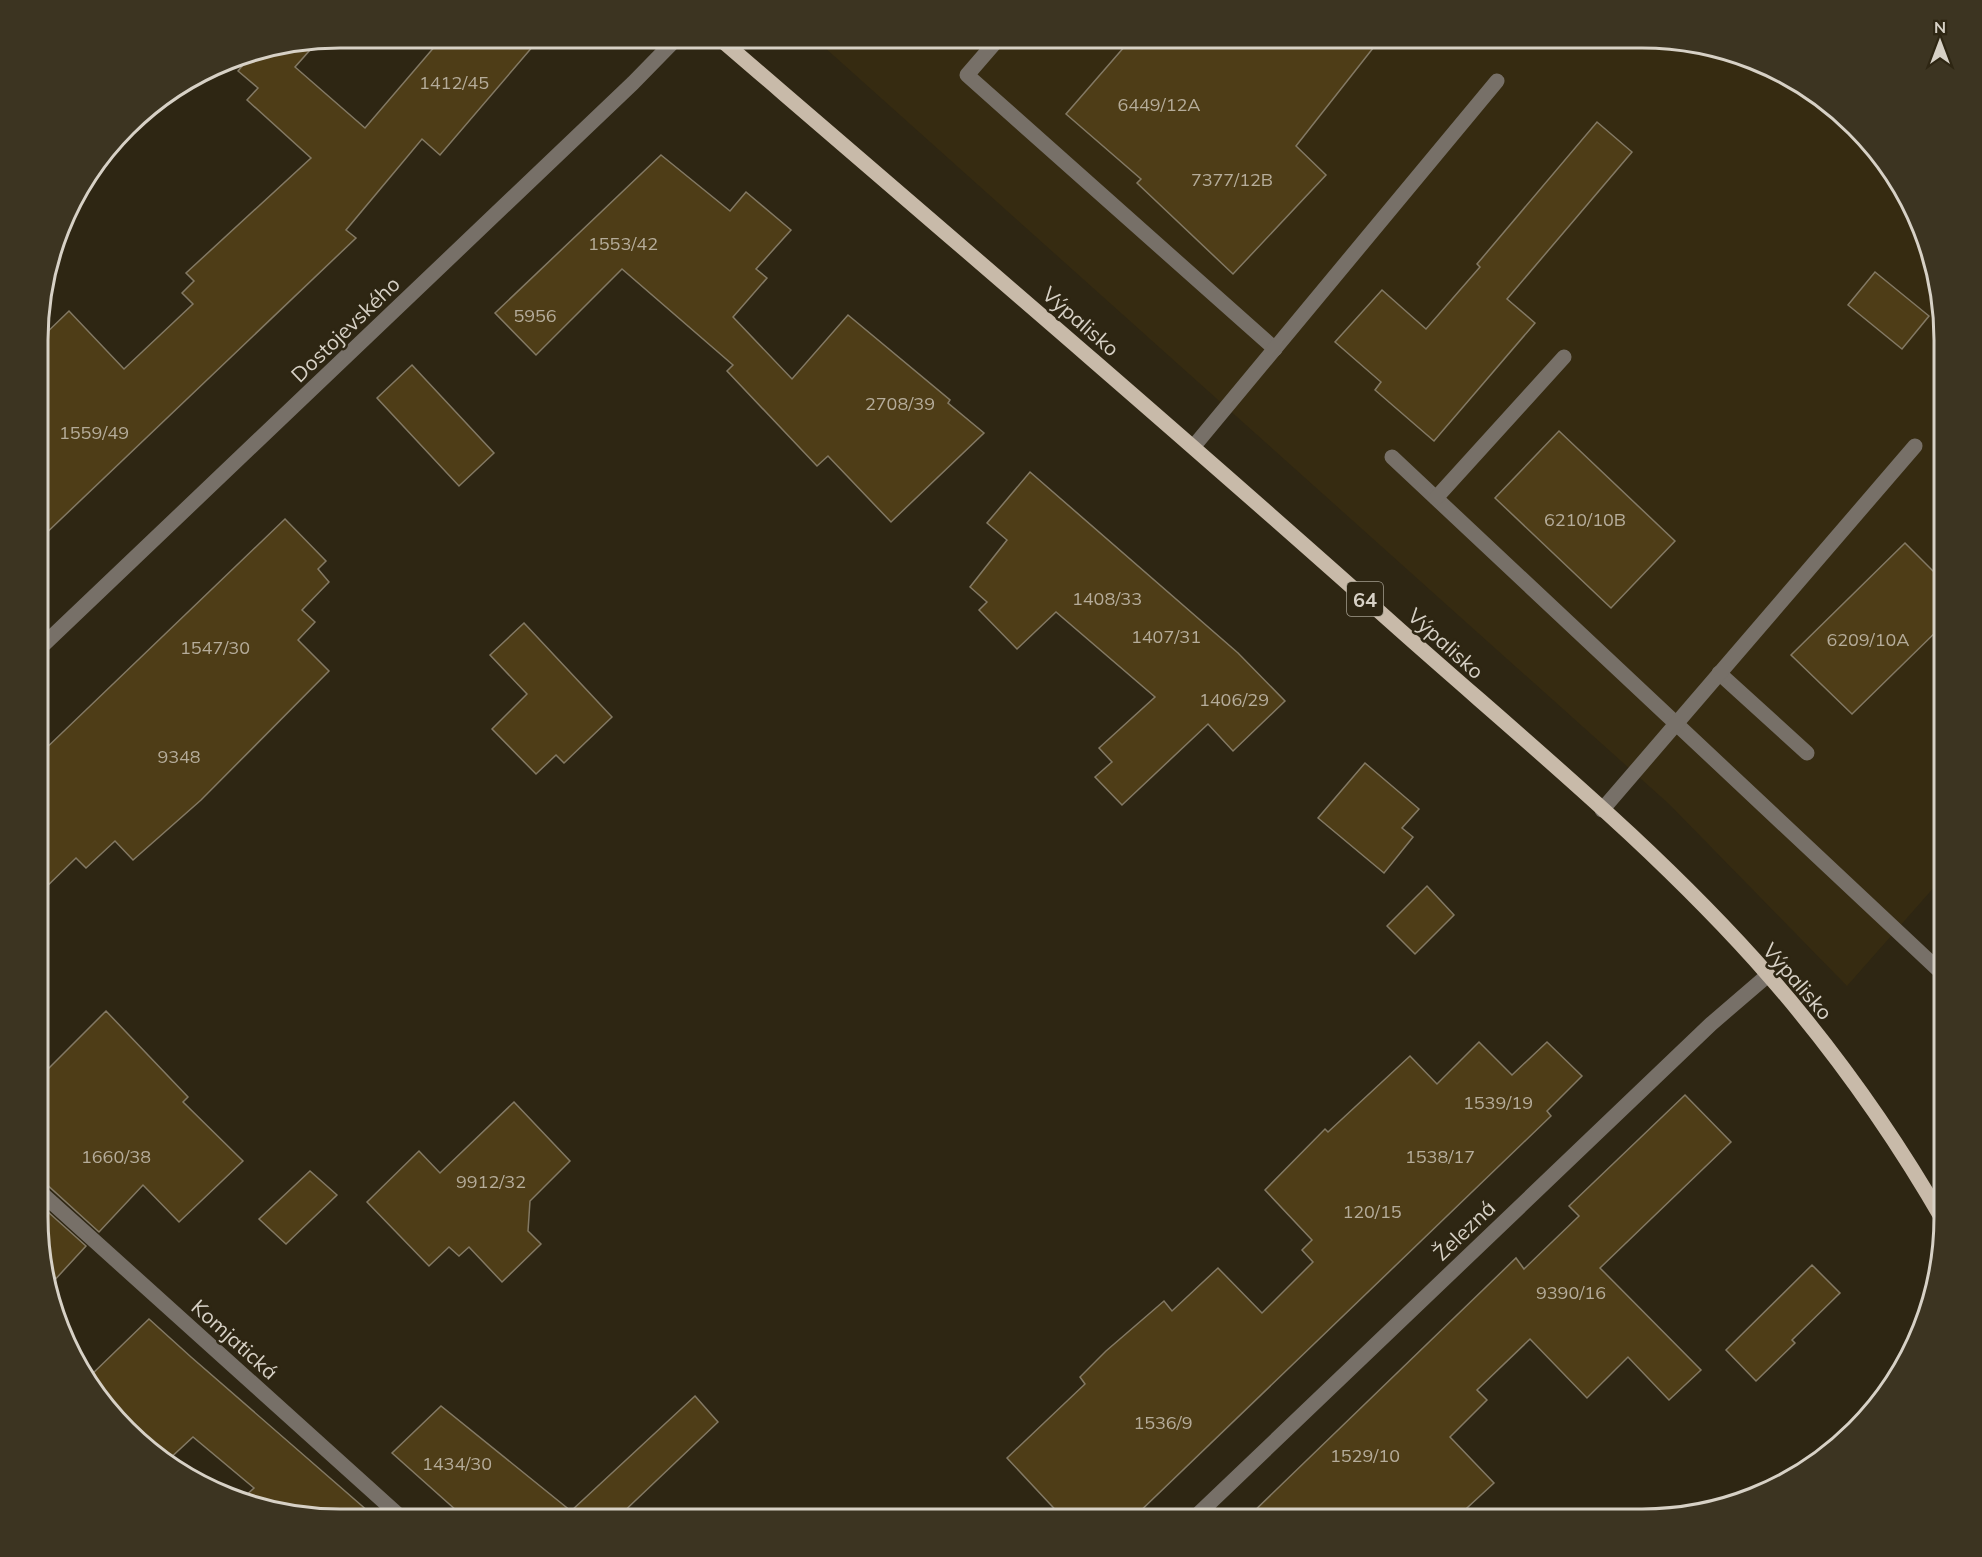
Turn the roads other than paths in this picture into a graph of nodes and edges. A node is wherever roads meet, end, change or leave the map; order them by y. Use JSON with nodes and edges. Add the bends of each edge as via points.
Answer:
{"nodes":[{"id":1,"x":667,"y":48,"type":"edge"},
{"id":2,"x":731,"y":48,"type":"edge"},
{"id":3,"x":990,"y":48,"type":"edge"},
{"id":4,"x":1497,"y":81,"type":"dead end"},
{"id":5,"x":1275,"y":350,"type":"junction"},
{"id":6,"x":1564,"y":357,"type":"dead end"},
{"id":7,"x":1194,"y":446,"type":"junction"},
{"id":8,"x":1915,"y":446,"type":"dead end"},
{"id":9,"x":1392,"y":458,"type":"dead end"},
{"id":10,"x":1436,"y":498,"type":"junction"},
{"id":11,"x":48,"y":640,"type":"edge"},
{"id":12,"x":1719,"y":674,"type":"junction"},
{"id":13,"x":1675,"y":723,"type":"junction"},
{"id":14,"x":1808,"y":753,"type":"dead end"},
{"id":15,"x":1602,"y":810,"type":"junction"},
{"id":16,"x":1934,"y":966,"type":"edge"},
{"id":17,"x":1768,"y":975,"type":"junction"},
{"id":18,"x":48,"y":1199,"type":"edge"},
{"id":19,"x":1934,"y":1206,"type":"edge"},
{"id":20,"x":392,"y":1509,"type":"edge"},
{"id":21,"x":1203,"y":1509,"type":"edge"}],
"edges":[{"from":1,"to":11,"type":"street","name":"Dostojevského"},
{"from":2,"to":7,"type":"main road","name":"Výpalisko","number":"64"},
{"from":3,"to":5,"type":"street","via":[[967,75]]},
{"from":4,"to":5,"type":"street"},
{"from":5,"to":7,"type":"street"},
{"from":6,"to":10,"type":"street"},
{"from":7,"to":15,"type":"main road","name":"Výpalisko","number":"64"},
{"from":8,"to":12,"type":"street"},
{"from":9,"to":10,"type":"street"},
{"from":10,"to":13,"type":"street"},
{"from":12,"to":13,"type":"street"},
{"from":12,"to":14,"type":"street"},
{"from":13,"to":15,"type":"street"},
{"from":13,"to":16,"type":"street"},
{"from":15,"to":17,"type":"main road","name":"Výpalisko","number":"64"},
{"from":17,"to":19,"type":"main road","name":"Výpalisko","number":"64","via":[[1826,1045],[1890,1133]]},
{"from":17,"to":21,"type":"street","name":"Železná","via":[[1711,1024]]},
{"from":18,"to":20,"type":"street","name":"Komjatická"}]}
